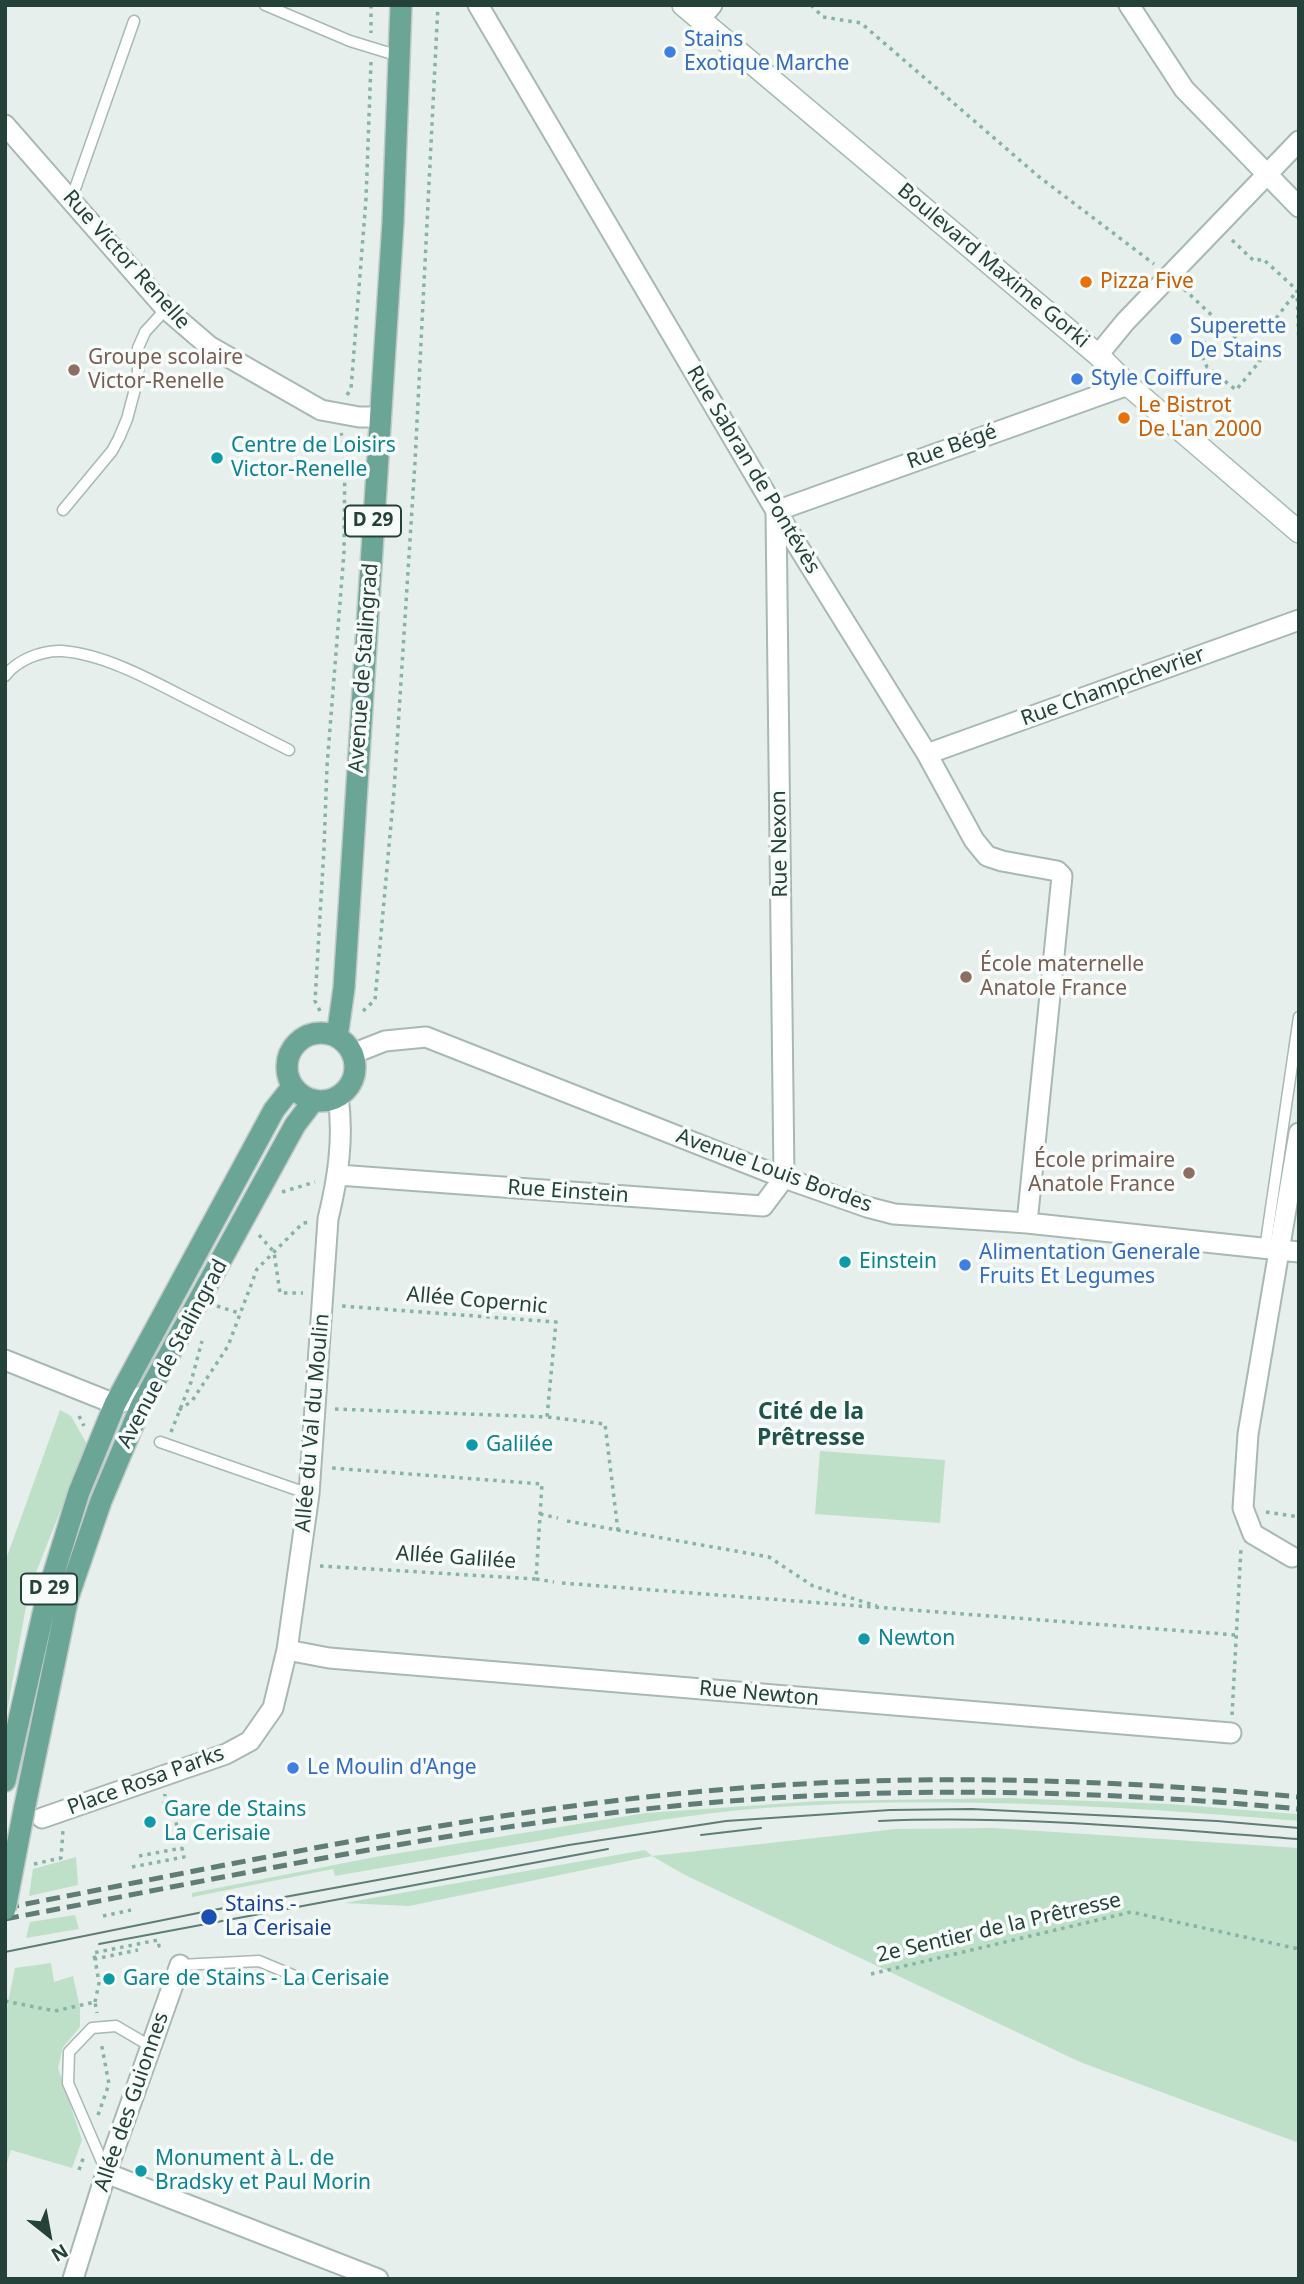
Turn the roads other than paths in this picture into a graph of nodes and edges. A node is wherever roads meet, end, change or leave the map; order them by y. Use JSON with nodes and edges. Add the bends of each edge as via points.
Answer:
{"nodes":[{"id":1,"x":265,"y":5,"type":"edge"},
{"id":2,"x":401,"y":5,"type":"edge"},
{"id":3,"x":478,"y":5,"type":"edge"},
{"id":4,"x":684,"y":5,"type":"edge"},
{"id":5,"x":1129,"y":5,"type":"edge"},
{"id":6,"x":706,"y":12,"type":"edge"},
{"id":7,"x":134,"y":21,"type":"dead end"},
{"id":8,"x":400,"y":56,"type":"junction"},
{"id":9,"x":5,"y":124,"type":"edge"},
{"id":10,"x":1299,"y":141,"type":"edge"},
{"id":11,"x":1267,"y":176,"type":"junction"},
{"id":12,"x":71,"y":200,"type":"junction"},
{"id":13,"x":1299,"y":207,"type":"edge"},
{"id":14,"x":166,"y":309,"type":"junction"},
{"id":15,"x":1098,"y":355,"type":"junction"},
{"id":16,"x":1128,"y":385,"type":"junction"},
{"id":17,"x":379,"y":417,"type":"junction"},
{"id":18,"x":63,"y":510,"type":"dead end"},
{"id":19,"x":776,"y":511,"type":"junction"},
{"id":20,"x":1299,"y":531,"type":"edge"},
{"id":21,"x":1299,"y":620,"type":"edge"},
{"id":22,"x":5,"y":676,"type":"edge"},
{"id":23,"x":289,"y":750,"type":"dead end"},
{"id":24,"x":927,"y":754,"type":"junction"},
{"id":25,"x":1299,"y":1017,"type":"edge"},
{"id":26,"x":337,"y":1037,"type":"junction"},
{"id":27,"x":352,"y":1054,"type":"junction"},
{"id":28,"x":293,"y":1086,"type":"junction"},
{"id":29,"x":338,"y":1096,"type":"junction"},
{"id":30,"x":314,"y":1100,"type":"junction"},
{"id":31,"x":1299,"y":1133,"type":"edge"},
{"id":32,"x":338,"y":1175,"type":"junction"},
{"id":33,"x":784,"y":1178,"type":"junction"},
{"id":34,"x":1027,"y":1223,"type":"junction"},
{"id":35,"x":1272,"y":1250,"type":"junction"},
{"id":36,"x":1299,"y":1252,"type":"edge"},
{"id":37,"x":5,"y":1360,"type":"edge"},
{"id":38,"x":147,"y":1395,"type":"junction"},
{"id":39,"x":115,"y":1404,"type":"junction"},
{"id":40,"x":160,"y":1442,"type":"dead end"},
{"id":41,"x":309,"y":1494,"type":"junction"},
{"id":42,"x":1292,"y":1557,"type":"dead end"},
{"id":43,"x":287,"y":1650,"type":"junction"},
{"id":44,"x":1231,"y":1733,"type":"road end"},
{"id":45,"x":250,"y":1741,"type":"joint"},
{"id":46,"x":5,"y":1781,"type":"edge"},
{"id":47,"x":33,"y":1814,"type":"junction"},
{"id":48,"x":5,"y":1909,"type":"edge"},
{"id":49,"x":180,"y":1965,"type":"joint"},
{"id":50,"x":302,"y":1979,"type":"dead end"},
{"id":51,"x":150,"y":2046,"type":"junction"},
{"id":52,"x":106,"y":2173,"type":"junction"},
{"id":53,"x":73,"y":2279,"type":"edge"},
{"id":54,"x":378,"y":2279,"type":"edge"}],
"edges":[{"from":1,"to":8,"type":"lane","via":[[350,41]]},
{"from":2,"to":8,"type":"main road","name":"Avenue de Stalingrad","number":"D 29"},
{"from":3,"to":19,"type":"street","name":"Rue Sabran de Pontévès"},
{"from":4,"to":6,"type":"main road","name":"Boulevard Maxime Gorki"},
{"from":5,"to":11,"type":"street","via":[[1184,89]]},
{"from":6,"to":15,"type":"main road","name":"Boulevard Maxime Gorki"},
{"from":7,"to":12,"type":"lane"},
{"from":8,"to":17,"type":"main road","name":"Avenue de Stalingrad","number":"D 29"},
{"from":9,"to":12,"type":"street","name":"Rue Victor Renelle"},
{"from":10,"to":11,"type":"street"},
{"from":11,"to":13,"type":"street"},
{"from":11,"to":15,"type":"street"},
{"from":12,"to":14,"type":"street","name":"Rue Victor Renelle"},
{"from":14,"to":17,"type":"street","name":"Rue Victor Renelle","via":[[209,346],[321,410]]},
{"from":14,"to":18,"type":"lane","via":[[145,332],[138,348],[138,378],[119,438]]},
{"from":15,"to":16,"type":"main road","name":"Boulevard Maxime Gorki"},
{"from":16,"to":19,"type":"street","name":"Rue Bégé"},
{"from":16,"to":20,"type":"main road","name":"Boulevard Maxime Gorki"},
{"from":17,"to":26,"type":"main road","name":"Avenue de Stalingrad","number":"D 29","via":[[344,988]]},
{"from":19,"to":24,"type":"street","name":"Rue Sabran de Pontévès"},
{"from":19,"to":33,"type":"street","name":"Rue Nexon"},
{"from":21,"to":24,"type":"street","name":"Rue Champchevrier"},
{"from":22,"to":23,"type":"lane","via":[[44,652],[83,656],[134,671]]},
{"from":24,"to":34,"type":"street","name":"Rue Sabran de Pontévès","via":[[987,856],[1058,870],[1062,876]]},
{"from":25,"to":35,"type":"lane"},
{"from":26,"to":27,"type":"main road"},
{"from":26,"to":28,"type":"main road","via":[[315,1033],[295,1044],[287,1065]]},
{"from":27,"to":29,"type":"main road","via":[[351,1082]]},
{"from":27,"to":33,"type":"street","name":"Avenue Louis Bordes","via":[[385,1041],[426,1037]]},
{"from":28,"to":30,"type":"main road"},
{"from":28,"to":39,"type":"main road","name":"Avenue de Stalingrad","number":"D 29","via":[[274,1111]]},
{"from":29,"to":30,"type":"main road"},
{"from":29,"to":32,"type":"street","name":"Allée du Val du Moulin","via":[[342,1119]]},
{"from":30,"to":38,"type":"main road","name":"Avenue de Stalingrad","via":[[295,1125]]},
{"from":31,"to":35,"type":"street"},
{"from":32,"to":33,"type":"street","name":"Rue Einstein","via":[[763,1206]]},
{"from":32,"to":41,"type":"street","name":"Allée du Val du Moulin","via":[[328,1219]]},
{"from":33,"to":34,"type":"street","name":"Avenue Louis Bordes","via":[[894,1214]]},
{"from":34,"to":35,"type":"street","name":"Avenue Louis Bordes"},
{"from":35,"to":36,"type":"street","name":"Avenue Louis Bordes"},
{"from":35,"to":42,"type":"street","via":[[1243,1508],[1253,1534]]},
{"from":37,"to":39,"type":"street"},
{"from":38,"to":39,"type":"street"},
{"from":38,"to":47,"type":"main road","name":"Avenue de Stalingrad","via":[[101,1501],[68,1597]]},
{"from":39,"to":46,"type":"main road","name":"Avenue de Stalingrad","number":"D 29","via":[[79,1492],[48,1591]]},
{"from":40,"to":41,"type":"lane"},
{"from":41,"to":43,"type":"street","name":"Allée du Val du Moulin"},
{"from":43,"to":44,"type":"street","name":"Rue Newton","via":[[343,1659]]},
{"from":43,"to":45,"type":"street","name":"Allée du Val du Moulin","via":[[273,1708]]},
{"from":45,"to":47,"type":"street","name":"Place Rosa Parks","via":[[226,1754]]},
{"from":47,"to":48,"type":"main road","name":"Avenue de Stalingrad","bridge":true},
{"from":49,"to":50,"type":"lane","via":[[259,1961]]},
{"from":49,"to":51,"type":"street","name":"Allée des Guionnes"},
{"from":51,"to":52,"type":"street","name":"Allée des Guionnes"},
{"from":51,"to":52,"type":"lane","via":[[116,2026],[92,2028],[69,2052],[68,2083]]},
{"from":52,"to":53,"type":"street","name":"Allée des Guionnes"},
{"from":52,"to":54,"type":"street"}]}
